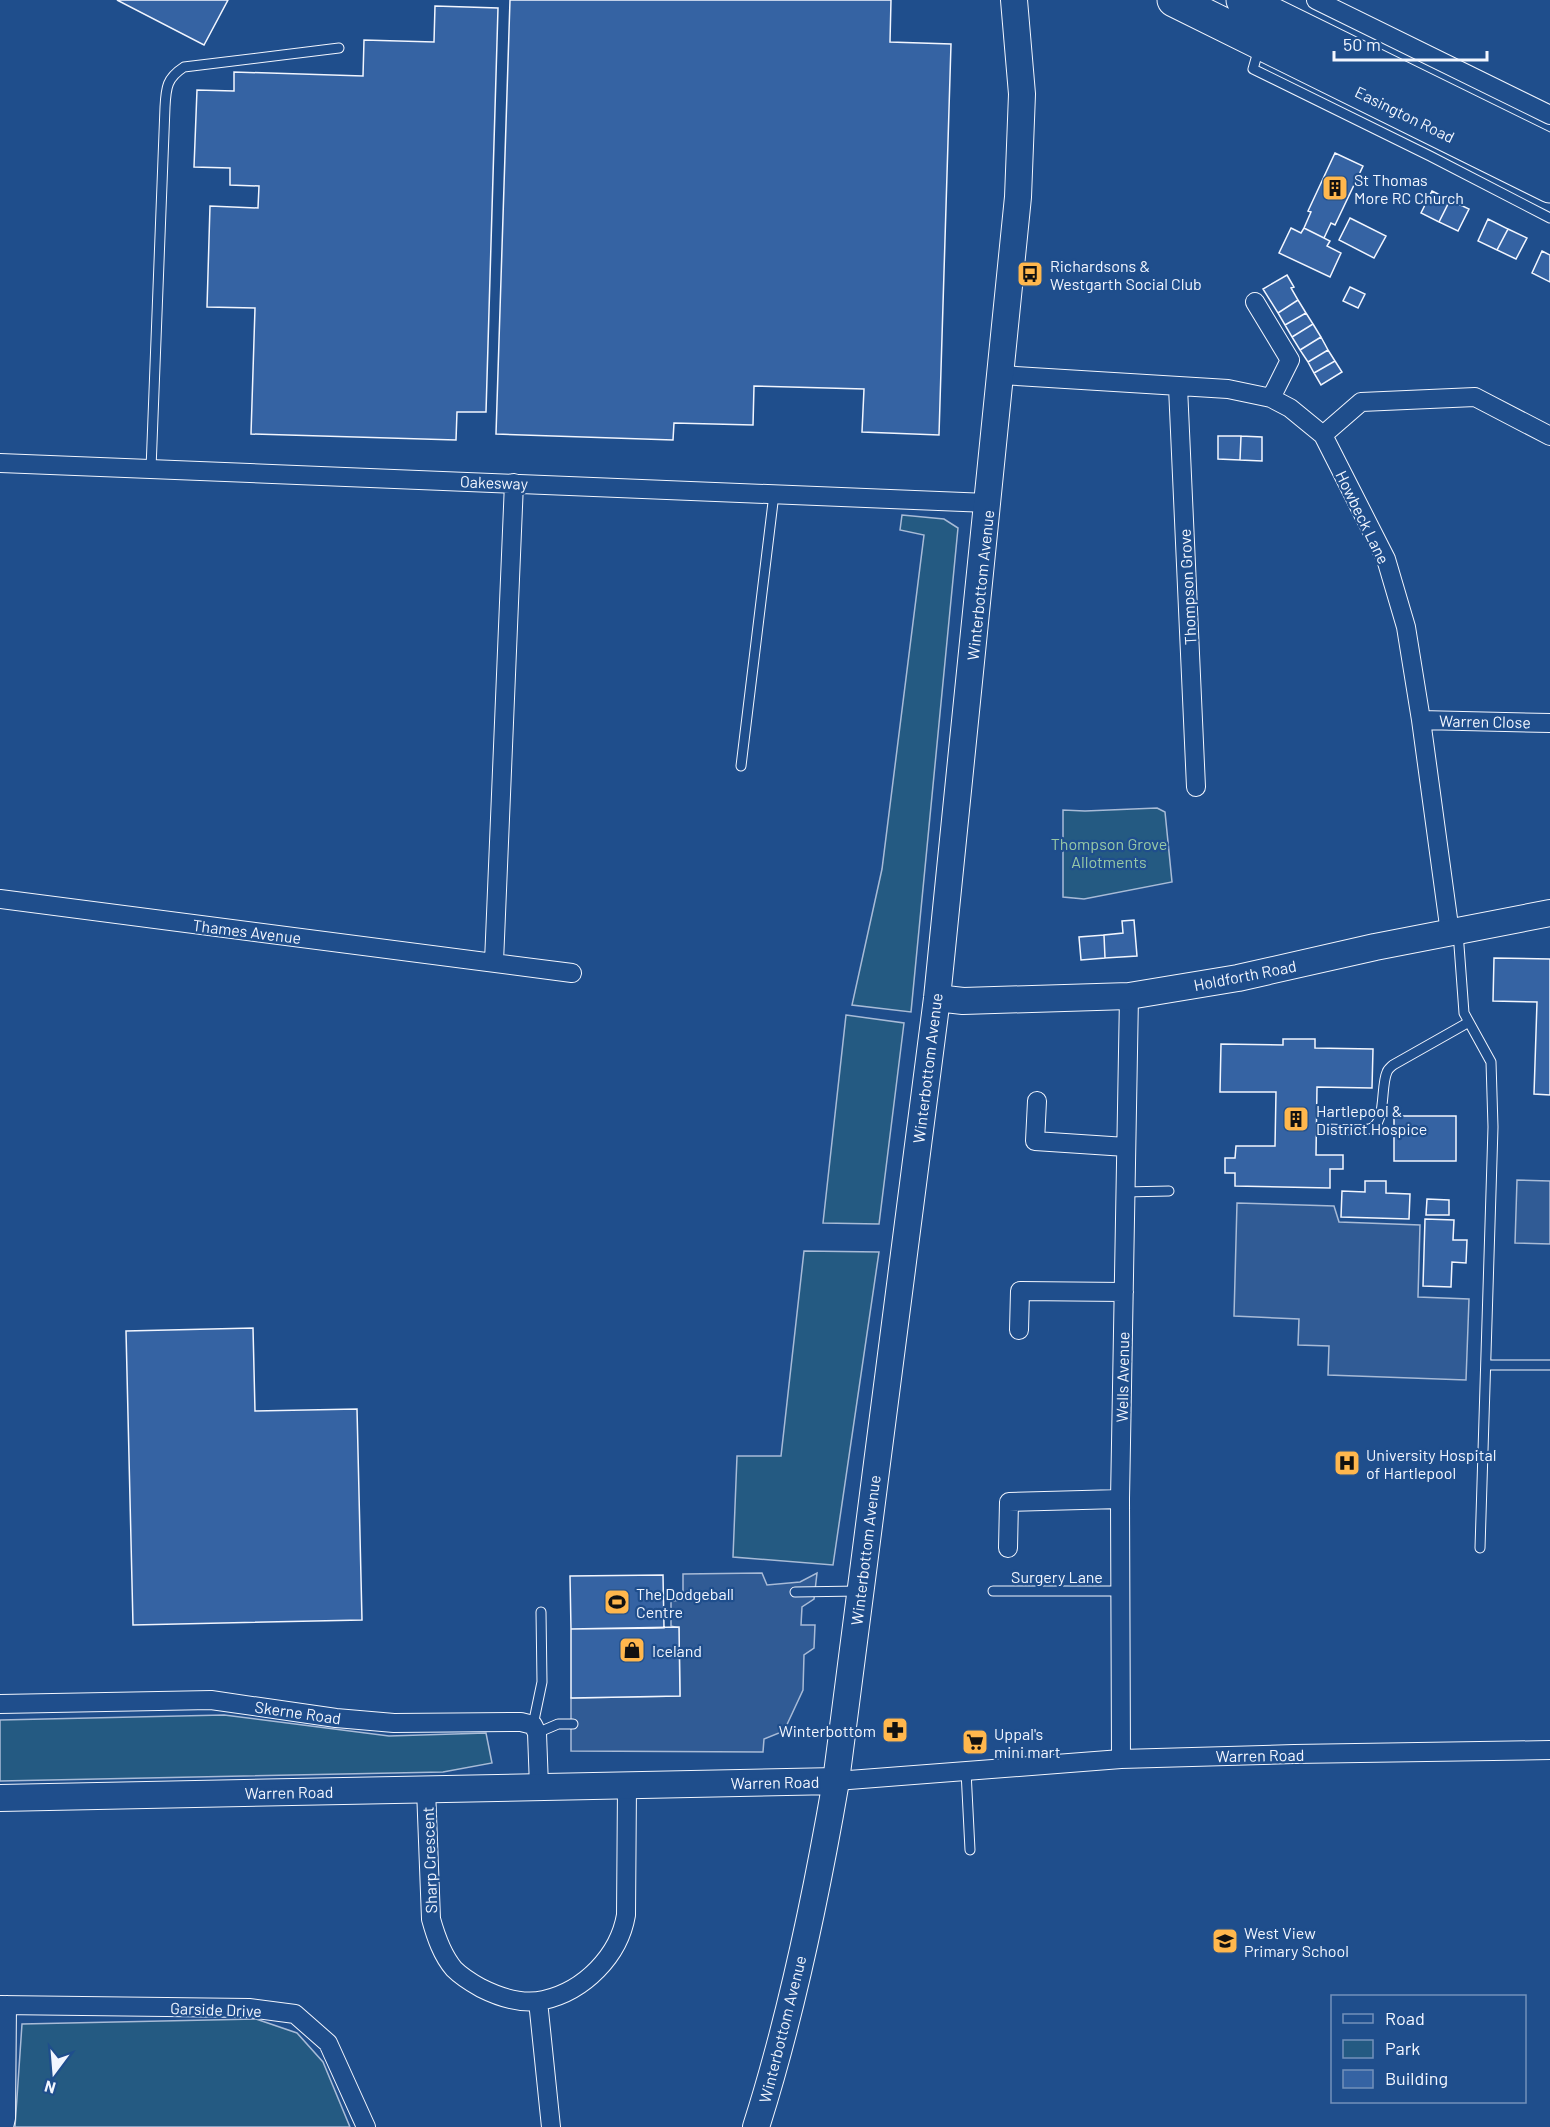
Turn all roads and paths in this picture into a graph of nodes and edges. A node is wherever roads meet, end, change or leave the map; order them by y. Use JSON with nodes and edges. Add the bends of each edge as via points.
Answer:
{"nodes":[{"id":1,"x":1014,"y":0,"type":"edge"},
{"id":2,"x":1174,"y":0,"type":"edge"},
{"id":3,"x":1243,"y":0,"type":"edge"},
{"id":4,"x":1328,"y":3,"type":"edge"},
{"id":5,"x":1273,"y":19,"type":"edge"},
{"id":6,"x":339,"y":48,"type":"dead end"},
{"id":7,"x":1550,"y":116,"type":"edge"},
{"id":8,"x":1550,"y":150,"type":"edge"},
{"id":9,"x":1550,"y":186,"type":"edge"},
{"id":10,"x":1550,"y":218,"type":"edge"},
{"id":11,"x":1255,"y":302,"type":"dead end"},
{"id":12,"x":1001,"y":375,"type":"junction"},
{"id":13,"x":1178,"y":387,"type":"junction"},
{"id":14,"x":1271,"y":398,"type":"junction"},
{"id":15,"x":1323,"y":435,"type":"junction"},
{"id":16,"x":1550,"y":436,"type":"edge"},
{"id":17,"x":0,"y":463,"type":"edge"},
{"id":18,"x":151,"y":469,"type":"junction"},
{"id":19,"x":514,"y":483,"type":"junction"},
{"id":20,"x":774,"y":494,"type":"junction"},
{"id":21,"x":988,"y":503,"type":"junction"},
{"id":22,"x":1421,"y":720,"type":"junction"},
{"id":23,"x":1550,"y":723,"type":"edge"},
{"id":24,"x":741,"y":766,"type":"dead end"},
{"id":25,"x":1196,"y":787,"type":"dead end"},
{"id":26,"x":0,"y":899,"type":"edge"},
{"id":27,"x":1550,"y":913,"type":"edge"},
{"id":28,"x":1454,"y":932,"type":"junction"},
{"id":29,"x":495,"y":962,"type":"junction"},
{"id":30,"x":572,"y":972,"type":"dead end"},
{"id":31,"x":1129,"y":996,"type":"junction"},
{"id":32,"x":936,"y":998,"type":"junction"},
{"id":33,"x":1469,"y":1022,"type":"junction"},
{"id":34,"x":1037,"y":1101,"type":"dead end"},
{"id":35,"x":1325,"y":1129,"type":"dead end"},
{"id":36,"x":1126,"y":1147,"type":"junction"},
{"id":37,"x":1169,"y":1191,"type":"dead end"},
{"id":38,"x":1125,"y":1192,"type":"junction"},
{"id":39,"x":1124,"y":1292,"type":"junction"},
{"id":40,"x":1019,"y":1330,"type":"dead end"},
{"id":41,"x":1486,"y":1365,"type":"junction"},
{"id":42,"x":1550,"y":1365,"type":"edge"},
{"id":43,"x":1120,"y":1499,"type":"junction"},
{"id":44,"x":1008,"y":1548,"type":"dead end"},
{"id":45,"x":1480,"y":1548,"type":"dead end"},
{"id":46,"x":1120,"y":1590,"type":"junction"},
{"id":47,"x":859,"y":1591,"type":"junction"},
{"id":48,"x":993,"y":1591,"type":"dead end"},
{"id":49,"x":795,"y":1592,"type":"dead end"},
{"id":50,"x":541,"y":1612,"type":"dead end"},
{"id":51,"x":0,"y":1704,"type":"edge"},
{"id":52,"x":573,"y":1724,"type":"dead end"},
{"id":53,"x":535,"y":1729,"type":"junction"},
{"id":54,"x":1550,"y":1750,"type":"edge"},
{"id":55,"x":1121,"y":1759,"type":"junction"},
{"id":56,"x":966,"y":1771,"type":"junction"},
{"id":57,"x":836,"y":1780,"type":"junction"},
{"id":58,"x":539,"y":1786,"type":"junction"},
{"id":59,"x":627,"y":1786,"type":"junction"},
{"id":60,"x":426,"y":1789,"type":"junction"},
{"id":61,"x":0,"y":1798,"type":"edge"},
{"id":62,"x":970,"y":1850,"type":"dead end"},
{"id":63,"x":538,"y":2001,"type":"junction"},
{"id":64,"x":4,"y":2005,"type":"edge"},
{"id":65,"x":4,"y":2127,"type":"edge"},
{"id":66,"x":366,"y":2127,"type":"edge"},
{"id":67,"x":551,"y":2127,"type":"edge"},
{"id":68,"x":756,"y":2127,"type":"edge"}],
"edges":[{"from":1,"to":12,"type":"street","name":"Winterbottom Avenue","via":[[1022,94],[1018,197]]},
{"from":2,"to":5,"type":"highway","name":"Easington Road"},
{"from":3,"to":5,"type":"highway","name":"Easington Road"},
{"from":4,"to":7,"type":"street"},
{"from":5,"to":8,"type":"highway","name":"Easington Road"},
{"from":5,"to":9,"type":"highway","name":"Easington Road"},
{"from":5,"to":10,"type":"lane","via":[[1253,69]]},
{"from":6,"to":18,"type":"lane","via":[[184,67],[168,83]]},
{"from":11,"to":14,"type":"street","via":[[1290,360]]},
{"from":12,"to":13,"type":"street","name":"Howbeck Lane"},
{"from":12,"to":21,"type":"street","name":"Winterbottom Avenue"},
{"from":13,"to":14,"type":"street","name":"Howbeck Lane","via":[[1228,389]]},
{"from":13,"to":25,"type":"street","name":"Thompson Grove"},
{"from":14,"to":15,"type":"street","name":"Howbeck Lane"},
{"from":15,"to":16,"type":"street","via":[[1361,402],[1475,397]]},
{"from":15,"to":22,"type":"street","name":"Howbeck Lane","via":[[1386,559],[1406,627]]},
{"from":17,"to":18,"type":"street","name":"Oakesway"},
{"from":18,"to":19,"type":"street","name":"Oakesway"},
{"from":19,"to":20,"type":"street","name":"Oakesway"},
{"from":19,"to":29,"type":"street"},
{"from":20,"to":21,"type":"street","name":"Oakesway"},
{"from":20,"to":24,"type":"lane"},
{"from":21,"to":32,"type":"street","name":"Winterbottom Avenue"},
{"from":22,"to":23,"type":"street","name":"Warren Close"},
{"from":22,"to":28,"type":"street","name":"Howbeck Lane"},
{"from":26,"to":29,"type":"street","name":"Thames Avenue"},
{"from":27,"to":28,"type":"street","name":"Holdforth Road"},
{"from":28,"to":31,"type":"street","name":"Holdforth Road","via":[[1238,978]]},
{"from":28,"to":33,"type":"lane","via":[[1464,1013]]},
{"from":29,"to":30,"type":"street","name":"Thames Avenue"},
{"from":31,"to":32,"type":"street","name":"Holdforth Road","via":[[963,1001]]},
{"from":31,"to":36,"type":"street","name":"Wells Avenue"},
{"from":32,"to":47,"type":"street","name":"Winterbottom Avenue"},
{"from":33,"to":35,"type":"lane","via":[[1393,1065],[1382,1090],[1380,1117],[1371,1129]]},
{"from":33,"to":41,"type":"lane","via":[[1491,1062],[1493,1127]]},
{"from":34,"to":36,"type":"street","via":[[1035,1141]]},
{"from":36,"to":38,"type":"street","name":"Wells Avenue"},
{"from":37,"to":38,"type":"lane"},
{"from":38,"to":39,"type":"street","name":"Wells Avenue"},
{"from":39,"to":40,"type":"street","via":[[1020,1291]]},
{"from":39,"to":43,"type":"street","name":"Wells Avenue"},
{"from":41,"to":42,"type":"lane"},
{"from":41,"to":45,"type":"lane"},
{"from":43,"to":44,"type":"street","via":[[1009,1502]]},
{"from":43,"to":46,"type":"street","name":"Wells Avenue"},
{"from":46,"to":48,"type":"lane","name":"Surgery Lane"},
{"from":46,"to":55,"type":"street","name":"Wells Avenue"},
{"from":47,"to":49,"type":"lane"},
{"from":47,"to":57,"type":"street","name":"Winterbottom Avenue"},
{"from":50,"to":53,"type":"lane","via":[[542,1682]]},
{"from":51,"to":53,"type":"street","name":"Skerne Road","via":[[211,1700],[346,1719],[394,1723],[521,1722]]},
{"from":52,"to":53,"type":"lane"},
{"from":53,"to":58,"type":"street"},
{"from":54,"to":55,"type":"street","name":"Warren Road"},
{"from":55,"to":56,"type":"street","name":"Warren Road"},
{"from":56,"to":57,"type":"street","name":"Warren Road"},
{"from":56,"to":62,"type":"lane"},
{"from":57,"to":59,"type":"street","name":"Warren Road"},
{"from":57,"to":68,"type":"street","name":"Winterbottom Avenue","via":[[794,1989]]},
{"from":58,"to":59,"type":"street","name":"Warren Road"},
{"from":58,"to":60,"type":"street","name":"Warren Road"},
{"from":59,"to":63,"type":"street","name":"Sharp Crescent","via":[[624,1929],[598,1970],[569,1990]]},
{"from":60,"to":61,"type":"street","name":"Warren Road"},
{"from":60,"to":63,"type":"street","name":"Sharp Crescent","via":[[430,1919],[444,1954],[455,1970],[493,1994]]},
{"from":63,"to":67,"type":"street"},
{"from":64,"to":65,"type":"street"},
{"from":64,"to":66,"type":"street","name":"Garside Drive","via":[[249,2008],[295,2014],[328,2043]]}]}
